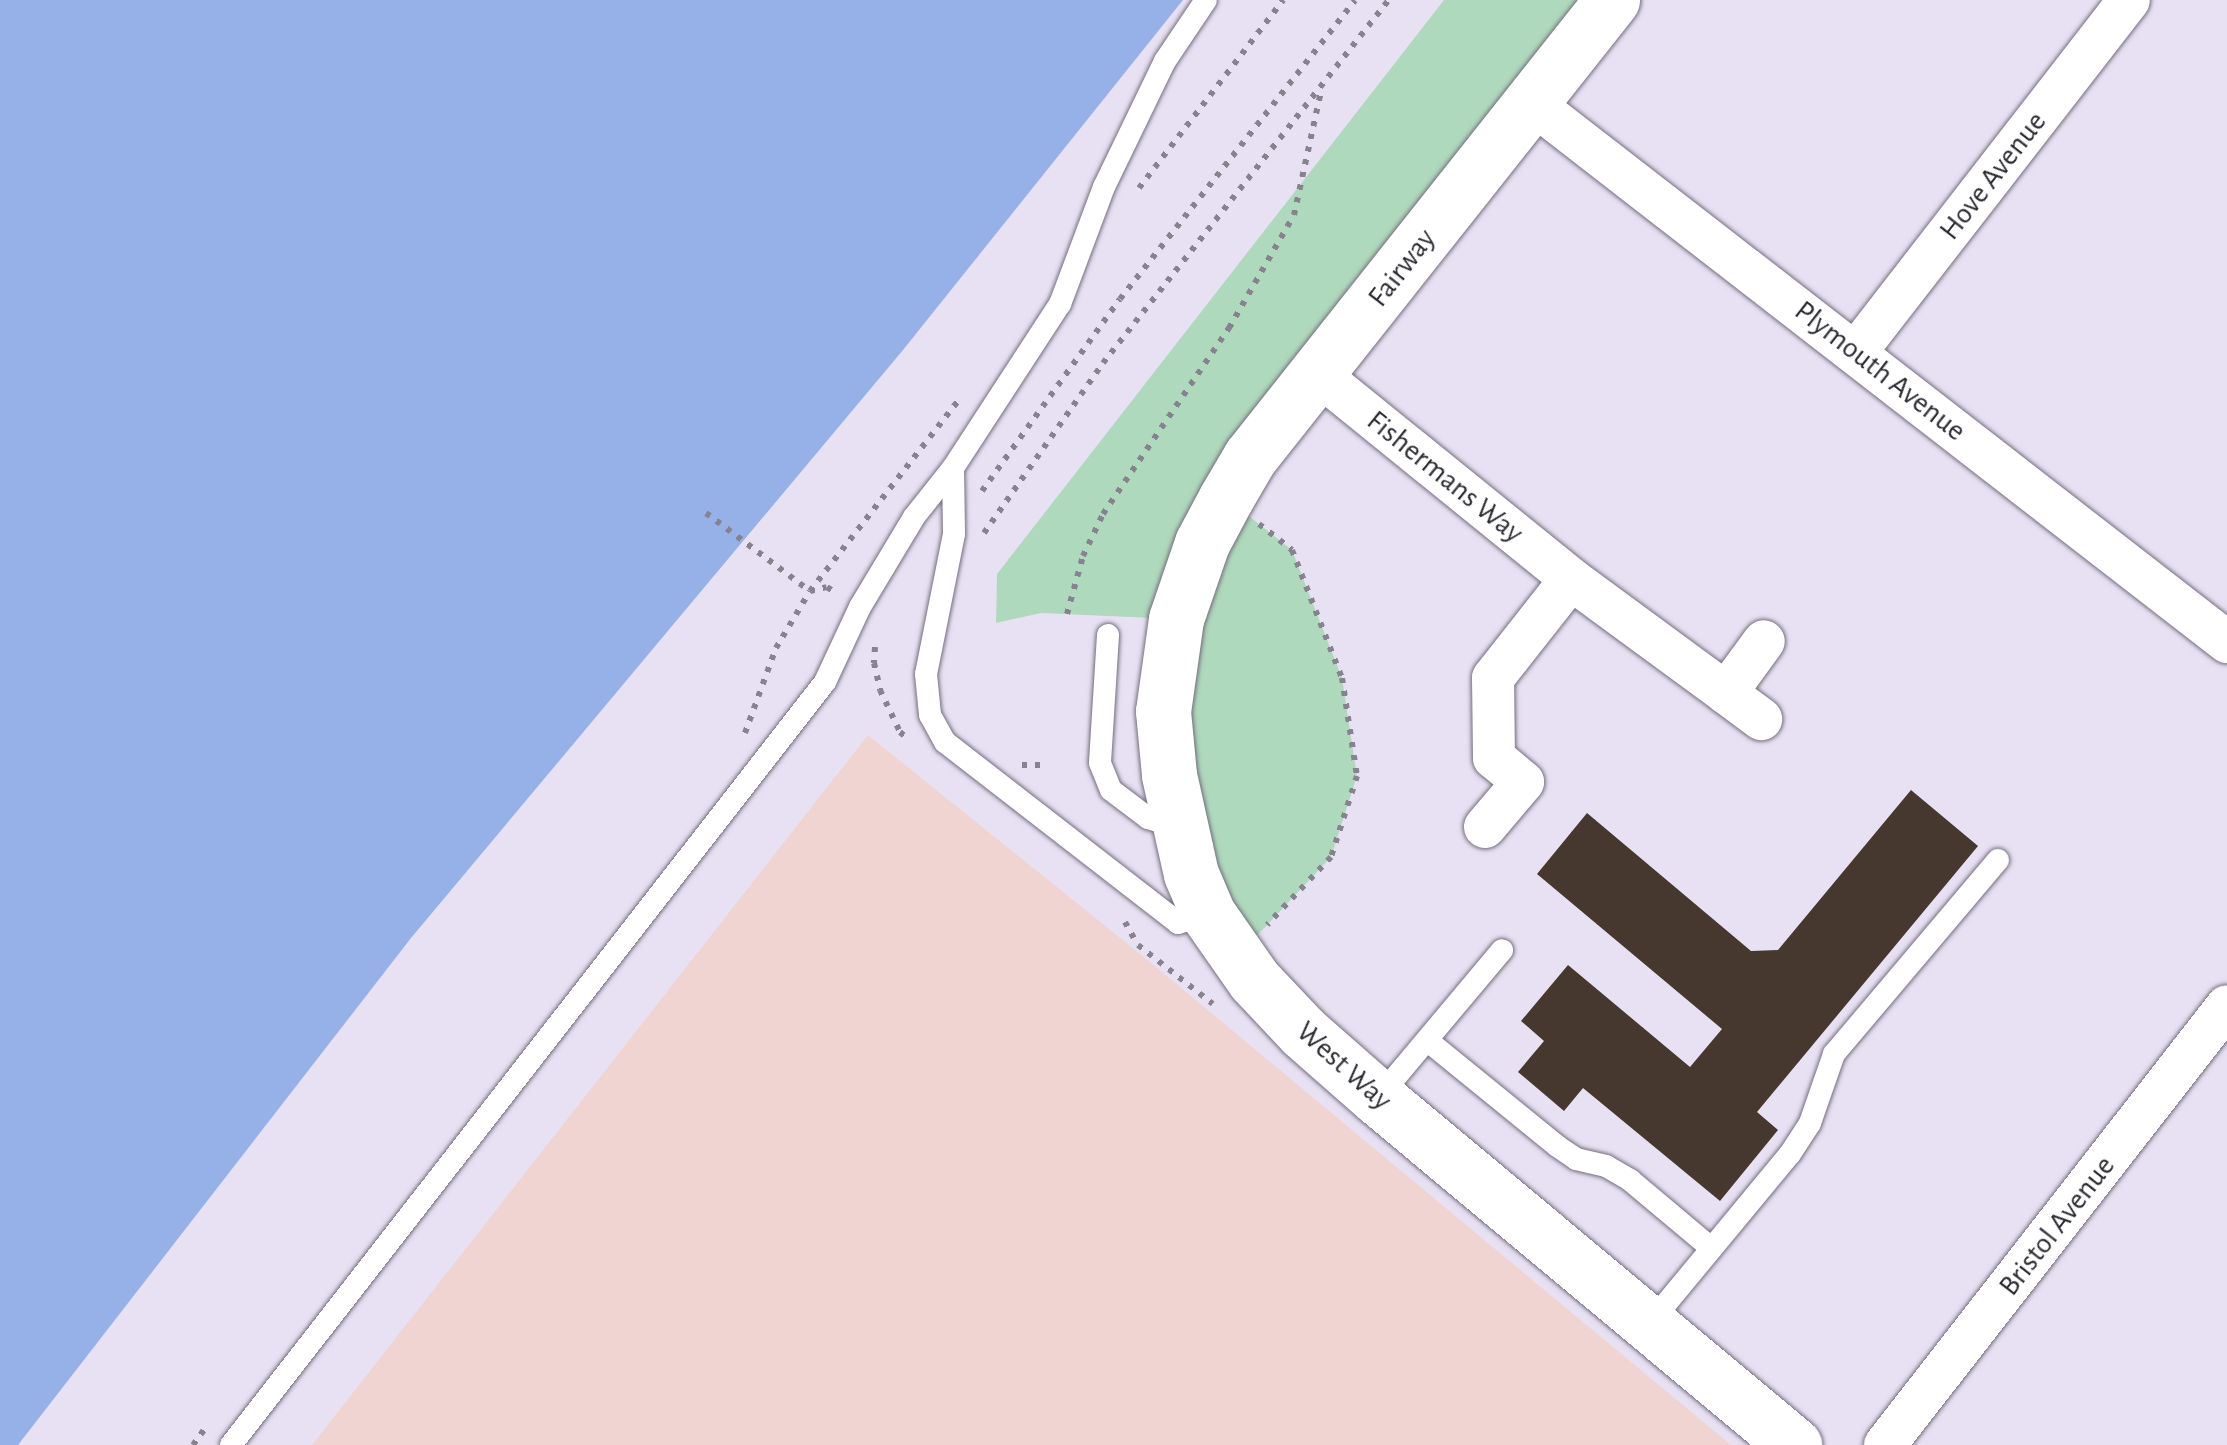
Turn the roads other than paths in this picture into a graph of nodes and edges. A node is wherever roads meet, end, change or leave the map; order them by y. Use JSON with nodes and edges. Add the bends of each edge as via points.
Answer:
{"nodes":[{"id":1,"x":1206,"y":0,"type":"edge"},
{"id":2,"x":1612,"y":0,"type":"edge"},
{"id":3,"x":2129,"y":0,"type":"edge"},
{"id":4,"x":1532,"y":103,"type":"junction"},
{"id":5,"x":1856,"y":352,"type":"junction"},
{"id":6,"x":1318,"y":374,"type":"junction"},
{"id":7,"x":953,"y":468,"type":"junction"},
{"id":8,"x":1214,"y":521,"type":"joint"},
{"id":9,"x":1571,"y":579,"type":"junction"},
{"id":10,"x":1108,"y":635,"type":"dead end"},
{"id":11,"x":1764,"y":641,"type":"dead end"},
{"id":12,"x":2227,"y":642,"type":"edge"},
{"id":13,"x":1726,"y":692,"type":"junction"},
{"id":14,"x":1760,"y":719,"type":"dead end"},
{"id":15,"x":1485,"y":826,"type":"dead end"},
{"id":16,"x":1177,"y":827,"type":"junction"},
{"id":17,"x":1998,"y":860,"type":"dead end"},
{"id":18,"x":1222,"y":936,"type":"junction"},
{"id":19,"x":1502,"y":950,"type":"dead end"},
{"id":20,"x":2227,"y":1006,"type":"edge"},
{"id":21,"x":1428,"y":1041,"type":"junction"},
{"id":22,"x":1378,"y":1098,"type":"junction"},
{"id":23,"x":1711,"y":1248,"type":"junction"},
{"id":24,"x":1650,"y":1324,"type":"junction"},
{"id":25,"x":231,"y":1445,"type":"edge"},
{"id":26,"x":1794,"y":1445,"type":"edge"},
{"id":27,"x":1884,"y":1445,"type":"edge"}],
"edges":[{"from":1,"to":7,"type":"lane","via":[[1166,61],[1104,187],[1060,304]]},
{"from":2,"to":4,"type":"street","name":"Fairway"},
{"from":3,"to":5,"type":"street","name":"Hove Avenue"},
{"from":4,"to":5,"type":"street","name":"Plymouth Avenue"},
{"from":4,"to":6,"type":"street","name":"Fairway"},
{"from":5,"to":12,"type":"street","name":"Plymouth Avenue"},
{"from":6,"to":8,"type":"street","name":"Fairway","via":[[1250,457]]},
{"from":6,"to":9,"type":"street","name":"Fishermans Way"},
{"from":7,"to":18,"type":"lane","via":[[954,534],[926,674],[930,715],[945,742],[1178,923]]},
{"from":7,"to":25,"type":"lane","via":[[878,577],[825,682]]},
{"from":8,"to":16,"type":"street","name":"West Way","via":[[1185,584],[1168,658],[1164,711]]},
{"from":9,"to":13,"type":"street","name":"Fishermans Way"},
{"from":9,"to":15,"type":"street","via":[[1493,678],[1494,758],[1523,782]]},
{"from":10,"to":16,"type":"lane","via":[[1100,762],[1112,790],[1148,818]]},
{"from":11,"to":13,"type":"street"},
{"from":13,"to":14,"type":"street","name":"Fishermans Way"},
{"from":16,"to":18,"type":"street","name":"West Way"},
{"from":17,"to":23,"type":"lane","via":[[1834,1054],[1810,1123]]},
{"from":18,"to":22,"type":"street","name":"West Way","via":[[1302,1032]]},
{"from":19,"to":21,"type":"lane"},
{"from":20,"to":27,"type":"street","name":"Bristol Avenue"},
{"from":21,"to":22,"type":"lane"},
{"from":21,"to":23,"type":"lane","via":[[1576,1160],[1630,1180]]},
{"from":22,"to":24,"type":"street","name":"West Way"},
{"from":23,"to":24,"type":"lane"},
{"from":24,"to":26,"type":"street","name":"West Way"}]}
